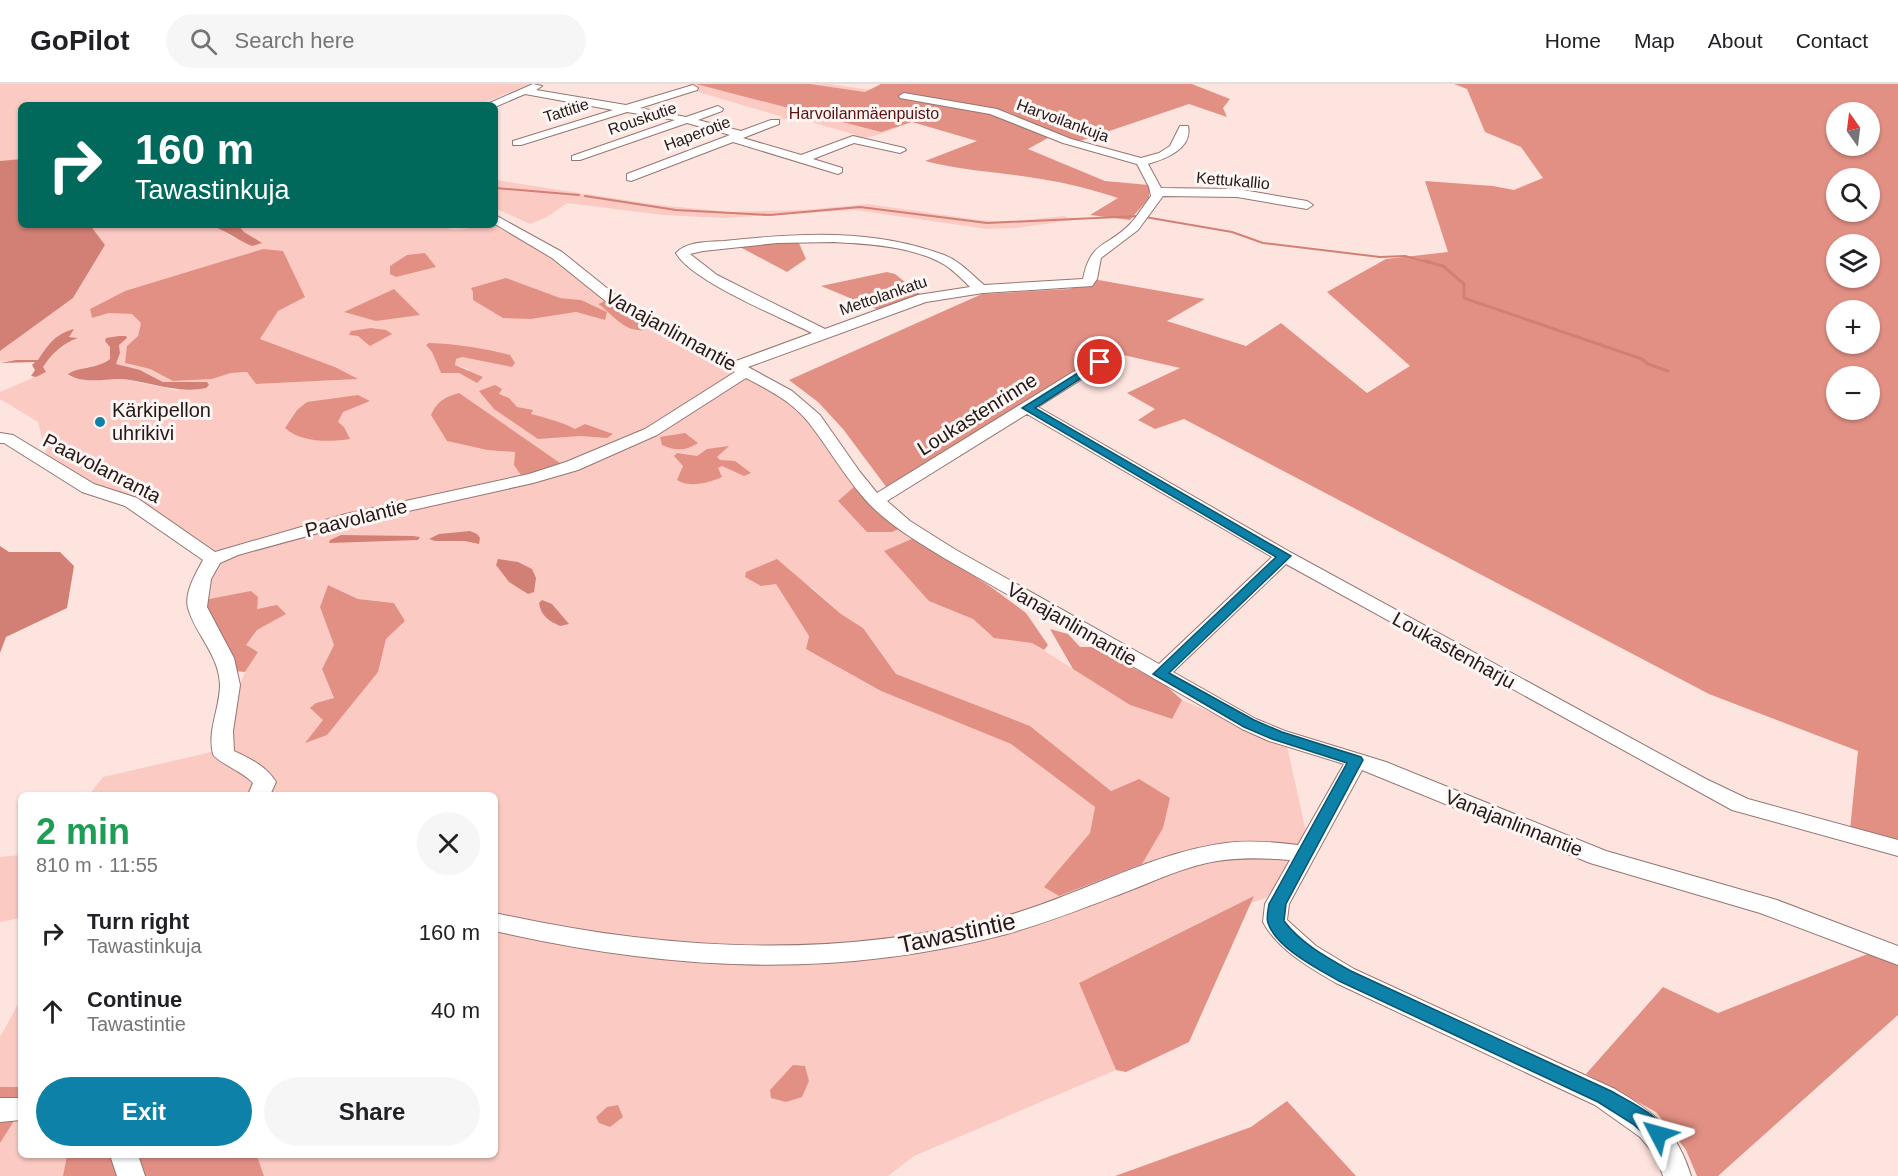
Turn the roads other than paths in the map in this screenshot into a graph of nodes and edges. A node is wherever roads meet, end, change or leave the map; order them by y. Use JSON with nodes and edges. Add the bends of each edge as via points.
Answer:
{"nodes":[{"id":1,"x":542,"y":84,"type":"edge"},
{"id":2,"x":688,"y":86,"type":"edge"},
{"id":3,"x":524,"y":91,"type":"junction"},
{"id":4,"x":904,"y":96,"type":"dead end"},
{"id":5,"x":497,"y":102,"type":"edge"},
{"id":6,"x":627,"y":108,"type":"junction"},
{"id":7,"x":718,"y":109,"type":"dead end"},
{"id":8,"x":686,"y":120,"type":"junction"},
{"id":9,"x":775,"y":122,"type":"dead end"},
{"id":10,"x":1184,"y":128,"type":"dead end"},
{"id":11,"x":737,"y":136,"type":"junction"},
{"id":12,"x":517,"y":143,"type":"dead end"},
{"id":13,"x":900,"y":150,"type":"dead end"},
{"id":14,"x":576,"y":158,"type":"dead end"},
{"id":15,"x":802,"y":159,"type":"junction"},
{"id":16,"x":1141,"y":162,"type":"junction"},
{"id":17,"x":838,"y":170,"type":"dead end"},
{"id":18,"x":631,"y":177,"type":"dead end"},
{"id":19,"x":1156,"y":192,"type":"junction"},
{"id":20,"x":1307,"y":205,"type":"dead end"},
{"id":21,"x":498,"y":221,"type":"edge"},
{"id":22,"x":981,"y":290,"type":"junction"},
{"id":23,"x":825,"y":334,"type":"junction"},
{"id":24,"x":1100,"y":362,"type":"dead end"},
{"id":25,"x":742,"y":369,"type":"junction"},
{"id":26,"x":1028,"y":408,"type":"junction"},
{"id":27,"x":0,"y":438,"type":"edge"},
{"id":28,"x":876,"y":501,"type":"junction"},
{"id":29,"x":1284,"y":556,"type":"junction"},
{"id":30,"x":213,"y":559,"type":"junction"},
{"id":31,"x":1160,"y":674,"type":"junction"},
{"id":32,"x":1356,"y":760,"type":"junction"},
{"id":33,"x":261,"y":792,"type":"edge"},
{"id":34,"x":1898,"y":848,"type":"edge"},
{"id":35,"x":1305,"y":854,"type":"junction"},
{"id":36,"x":498,"y":922,"type":"edge"},
{"id":37,"x":1898,"y":956,"type":"edge"},
{"id":38,"x":18,"y":1108,"type":"edge"},
{"id":39,"x":0,"y":1110,"type":"edge"},
{"id":40,"x":125,"y":1158,"type":"edge"},
{"id":41,"x":131,"y":1176,"type":"edge"},
{"id":42,"x":1677,"y":1176,"type":"edge"}],
"edges":[{"from":1,"to":3,"type":"street"},
{"from":2,"to":6,"type":"street","name":"Tattitie"},
{"from":3,"to":5,"type":"street"},
{"from":3,"to":6,"type":"street"},
{"from":4,"to":16,"type":"street","name":"Harvoilankuja","via":[[993,111],[1067,141]]},
{"from":6,"to":8,"type":"street"},
{"from":6,"to":12,"type":"street","name":"Tattitie"},
{"from":7,"to":8,"type":"street","name":"Rouskutie"},
{"from":8,"to":11,"type":"street"},
{"from":8,"to":14,"type":"street","name":"Rouskutie"},
{"from":9,"to":11,"type":"street","name":"Haperotie"},
{"from":10,"to":16,"type":"street","via":[[1174,151]]},
{"from":11,"to":15,"type":"street"},
{"from":11,"to":18,"type":"street","name":"Haperotie"},
{"from":13,"to":15,"type":"street","via":[[853,139]]},
{"from":15,"to":17,"type":"street"},
{"from":16,"to":19,"type":"street"},
{"from":19,"to":20,"type":"street","name":"Kettukallio","via":[[1237,193]]},
{"from":19,"to":22,"type":"street","name":"Mettolankatu","via":[[1150,208],[1138,221],[1096,256],[1090,279],[1084,284]]},
{"from":21,"to":25,"type":"street","name":"Vanajanlinnantie","via":[[557,255],[618,304]]},
{"from":22,"to":23,"type":"street","name":"Mettolankatu","via":[[923,298]]},
{"from":22,"to":23,"type":"street","via":[[950,262],[882,243],[778,238],[683,253],[712,278]]},
{"from":23,"to":25,"type":"street","name":"Mettolankatu"},
{"from":24,"to":26,"type":"street","name":"Loukastenrinne"},
{"from":25,"to":28,"type":"street","name":"Vanajanlinnantie","via":[[787,394],[814,418],[854,477]]},
{"from":25,"to":30,"type":"street","name":"Paavolantie","via":[[651,432],[572,466],[342,520],[232,550]]},
{"from":26,"to":28,"type":"street","name":"Loukastenrinne"},
{"from":26,"to":29,"type":"street","name":"Loukastenharju"},
{"from":27,"to":30,"type":"street","name":"Paavolanranta","via":[[7,438],[88,488],[131,502]]},
{"from":28,"to":31,"type":"street","name":"Vanajanlinnantie","via":[[904,525],[950,554]]},
{"from":29,"to":31,"type":"street"},
{"from":29,"to":34,"type":"street","name":"Loukastenharju","via":[[1740,805]]},
{"from":30,"to":33,"type":"street","via":[[202,579],[197,607],[224,658],[230,685],[222,731],[224,755],[253,769],[266,782]]},
{"from":31,"to":32,"type":"street","name":"Vanajanlinnantie","via":[[1249,724]]},
{"from":32,"to":35,"type":"street"},
{"from":32,"to":37,"type":"street","name":"Vanajanlinnantie","via":[[1598,857],[1768,906]]},
{"from":35,"to":36,"type":"street","name":"Tawastintie","via":[[1228,851],[1190,858],[1055,910],[999,927],[830,954],[675,953],[552,936]]},
{"from":35,"to":42,"type":"street","via":[[1277,904],[1275,922],[1287,937],[1308,955],[1345,976],[1605,1097],[1640,1118],[1658,1134],[1673,1156]]},
{"from":38,"to":39,"type":"street"},
{"from":40,"to":41,"type":"street"}]}
